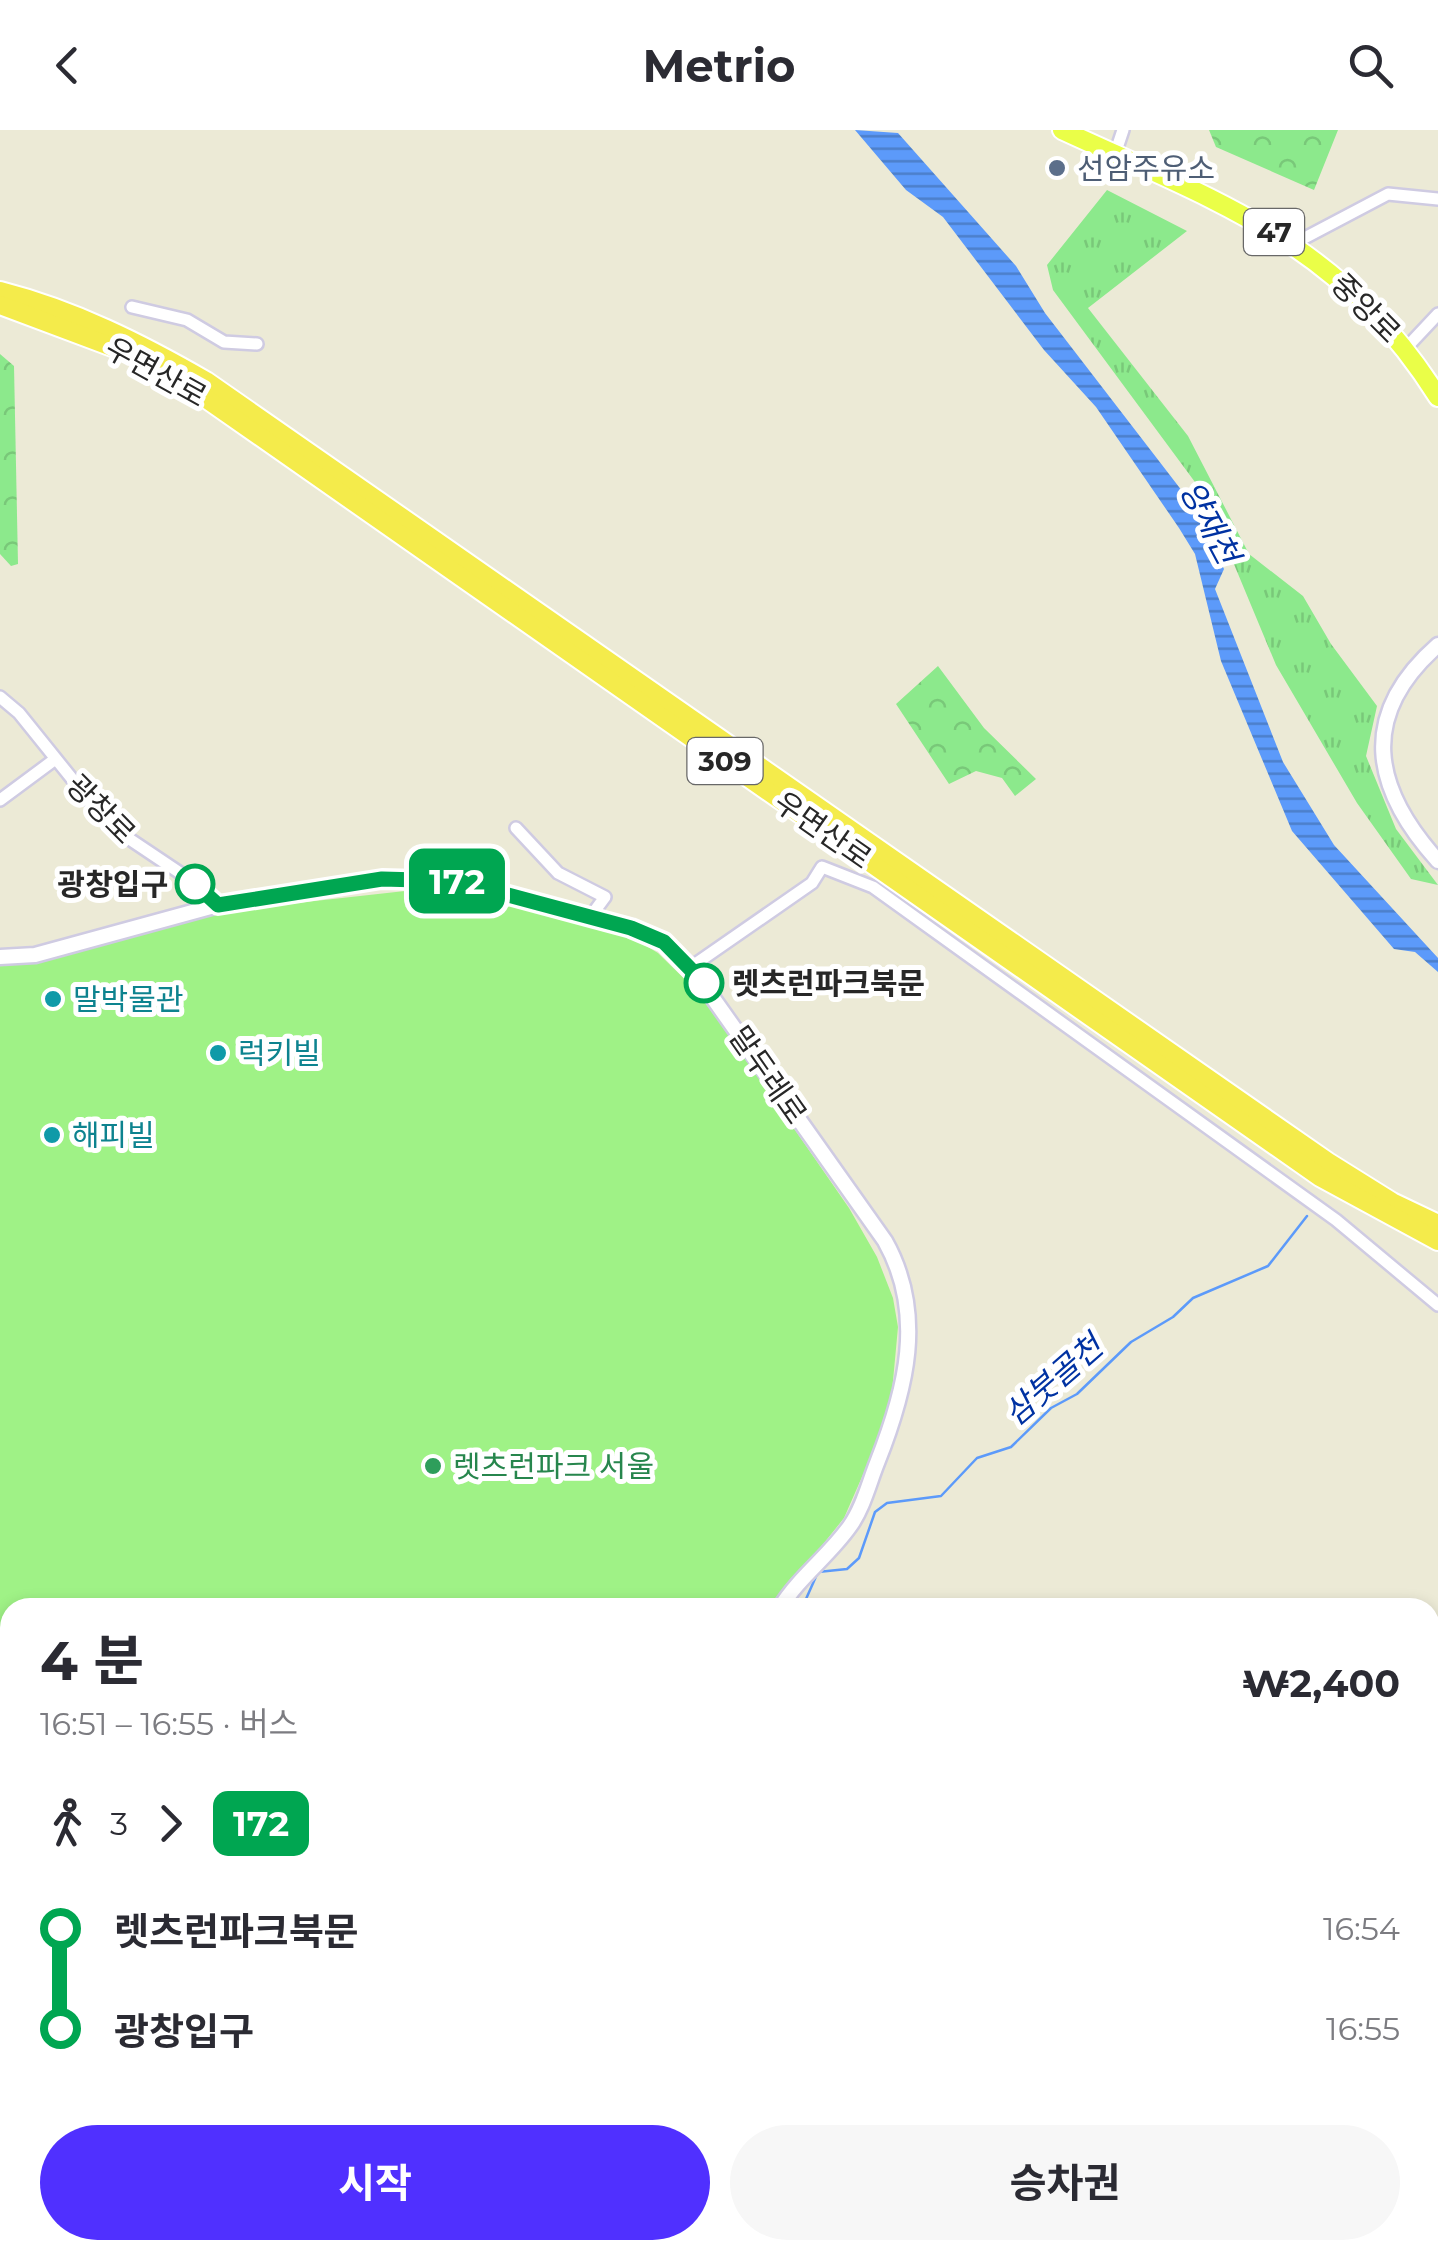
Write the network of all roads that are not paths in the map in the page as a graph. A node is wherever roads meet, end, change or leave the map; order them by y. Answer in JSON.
{"nodes":[{"id":1,"x":1062,"y":130,"type":"edge"},
{"id":2,"x":1124,"y":130,"type":"edge"},
{"id":3,"x":1115,"y":154,"type":"junction"},
{"id":4,"x":1438,"y":199,"type":"edge"},
{"id":5,"x":1295,"y":243,"type":"junction"},
{"id":6,"x":0,"y":282,"type":"edge"},
{"id":7,"x":0,"y":291,"type":"edge"},
{"id":8,"x":31,"y":306,"type":"junction"},
{"id":9,"x":132,"y":307,"type":"dead end"},
{"id":10,"x":0,"y":309,"type":"edge"},
{"id":11,"x":1438,"y":314,"type":"edge"},
{"id":12,"x":258,"y":344,"type":"dead end"},
{"id":13,"x":1406,"y":347,"type":"junction"},
{"id":14,"x":1438,"y":397,"type":"edge"},
{"id":15,"x":1438,"y":645,"type":"edge"},
{"id":16,"x":0,"y":697,"type":"edge"},
{"id":17,"x":54,"y":760,"type":"junction"},
{"id":18,"x":0,"y":800,"type":"edge"},
{"id":19,"x":516,"y":828,"type":"dead end"},
{"id":20,"x":1437,"y":857,"type":"edge"},
{"id":21,"x":218,"y":905,"type":"junction"},
{"id":22,"x":591,"y":916,"type":"junction"},
{"id":23,"x":0,"y":957,"type":"edge"},
{"id":24,"x":691,"y":966,"type":"junction"},
{"id":25,"x":1438,"y":1224,"type":"edge"},
{"id":26,"x":1438,"y":1241,"type":"edge"},
{"id":27,"x":1438,"y":1304,"type":"edge"},
{"id":28,"x":788,"y":1598,"type":"edge"}],
"edges":[{"from":1,"to":3,"type":"main road","name":"중앙로","number":"47"},
{"from":2,"to":3,"type":"street"},
{"from":3,"to":5,"type":"main road","name":"중앙로","number":"47"},
{"from":4,"to":5,"type":"street"},
{"from":5,"to":13,"type":"main road","name":"중앙로","number":"47"},
{"from":6,"to":8,"type":"highway"},
{"from":7,"to":8,"type":"highway","name":"우면산로","number":"309"},
{"from":8,"to":10,"type":"highway","name":"우면산로","number":"309"},
{"from":8,"to":25,"type":"highway","name":"우면산로","number":"309"},
{"from":8,"to":26,"type":"highway","name":"우면산로","number":"309"},
{"from":9,"to":12,"type":"street"},
{"from":11,"to":13,"type":"street"},
{"from":13,"to":14,"type":"main road","name":"중앙로","number":"47"},
{"from":15,"to":20,"type":"street"},
{"from":16,"to":17,"type":"street","name":"광창로"},
{"from":17,"to":18,"type":"street"},
{"from":17,"to":21,"type":"street","name":"광창로"},
{"from":19,"to":22,"type":"street"},
{"from":21,"to":22,"type":"street","name":"말두레로"},
{"from":21,"to":23,"type":"street","name":"말두레로"},
{"from":22,"to":24,"type":"street","name":"말두레로"},
{"from":24,"to":27,"type":"street"},
{"from":24,"to":28,"type":"street","name":"말두레로"}]}
